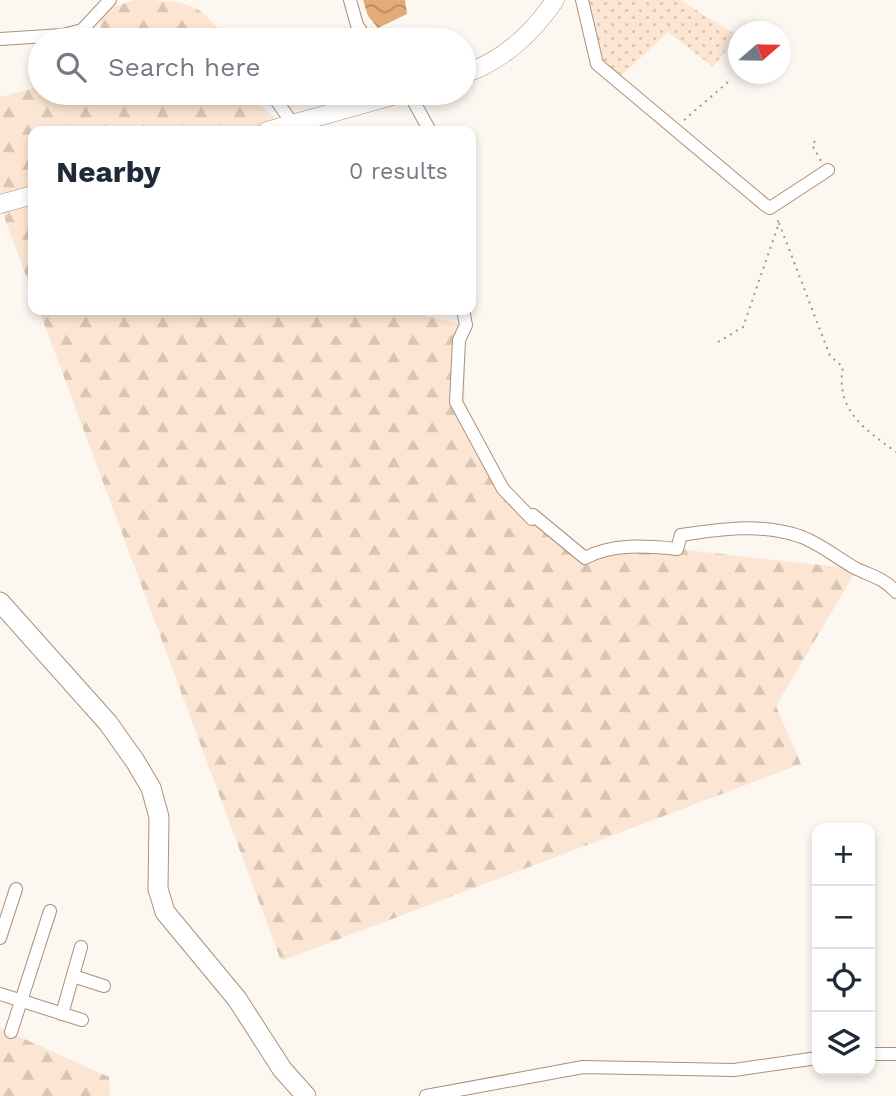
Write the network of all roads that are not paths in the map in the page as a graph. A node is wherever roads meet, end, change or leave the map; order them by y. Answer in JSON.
{"nodes":[{"id":1,"x":110,"y":0,"type":"edge"},
{"id":2,"x":350,"y":0,"type":"edge"},
{"id":3,"x":555,"y":0,"type":"edge"},
{"id":4,"x":582,"y":0,"type":"edge"},
{"id":5,"x":84,"y":28,"type":"edge"},
{"id":6,"x":359,"y":28,"type":"edge"},
{"id":7,"x":28,"y":37,"type":"edge"},
{"id":8,"x":0,"y":39,"type":"edge"},
{"id":9,"x":476,"y":67,"type":"edge"},
{"id":10,"x":280,"y":105,"type":"edge"},
{"id":11,"x":360,"y":105,"type":"edge"},
{"id":12,"x":416,"y":105,"type":"edge"},
{"id":13,"x":293,"y":124,"type":"junction"},
{"id":14,"x":286,"y":126,"type":"edge"},
{"id":15,"x":427,"y":126,"type":"edge"},
{"id":16,"x":828,"y":170,"type":"road end"},
{"id":17,"x":28,"y":196,"type":"edge"},
{"id":18,"x":0,"y":204,"type":"edge"},
{"id":19,"x":464,"y":315,"type":"edge"},
{"id":20,"x":896,"y":592,"type":"edge"},
{"id":21,"x":0,"y":602,"type":"edge"},
{"id":22,"x":16,"y":889,"type":"dead end"},
{"id":23,"x":50,"y":911,"type":"dead end"},
{"id":24,"x":0,"y":938,"type":"edge"},
{"id":25,"x":81,"y":947,"type":"dead end"},
{"id":26,"x":73,"y":976,"type":"junction"},
{"id":27,"x":104,"y":986,"type":"dead end"},
{"id":28,"x":0,"y":994,"type":"edge"},
{"id":29,"x":21,"y":1001,"type":"junction"},
{"id":30,"x":62,"y":1014,"type":"junction"},
{"id":31,"x":82,"y":1020,"type":"dead end"},
{"id":32,"x":11,"y":1032,"type":"dead end"},
{"id":33,"x":875,"y":1054,"type":"edge"},
{"id":34,"x":896,"y":1054,"type":"edge"},
{"id":35,"x":812,"y":1059,"type":"edge"},
{"id":36,"x":306,"y":1096,"type":"edge"},
{"id":37,"x":426,"y":1096,"type":"edge"}],
"edges":[{"from":1,"to":5,"type":"street"},
{"from":2,"to":6,"type":"street"},
{"from":3,"to":9,"type":"street"},
{"from":4,"to":16,"type":"street"},
{"from":7,"to":8,"type":"street"},
{"from":10,"to":13,"type":"street"},
{"from":11,"to":13,"type":"street"},
{"from":12,"to":15,"type":"street"},
{"from":13,"to":14,"type":"street"},
{"from":17,"to":18,"type":"street"},
{"from":19,"to":20,"type":"street"},
{"from":21,"to":36,"type":"main road"},
{"from":22,"to":24,"type":"street"},
{"from":23,"to":29,"type":"street"},
{"from":25,"to":26,"type":"street"},
{"from":26,"to":27,"type":"street"},
{"from":26,"to":30,"type":"street"},
{"from":28,"to":29,"type":"street"},
{"from":29,"to":30,"type":"street"},
{"from":29,"to":32,"type":"street"},
{"from":30,"to":31,"type":"street"},
{"from":33,"to":34,"type":"street"},
{"from":35,"to":37,"type":"street"}]}
